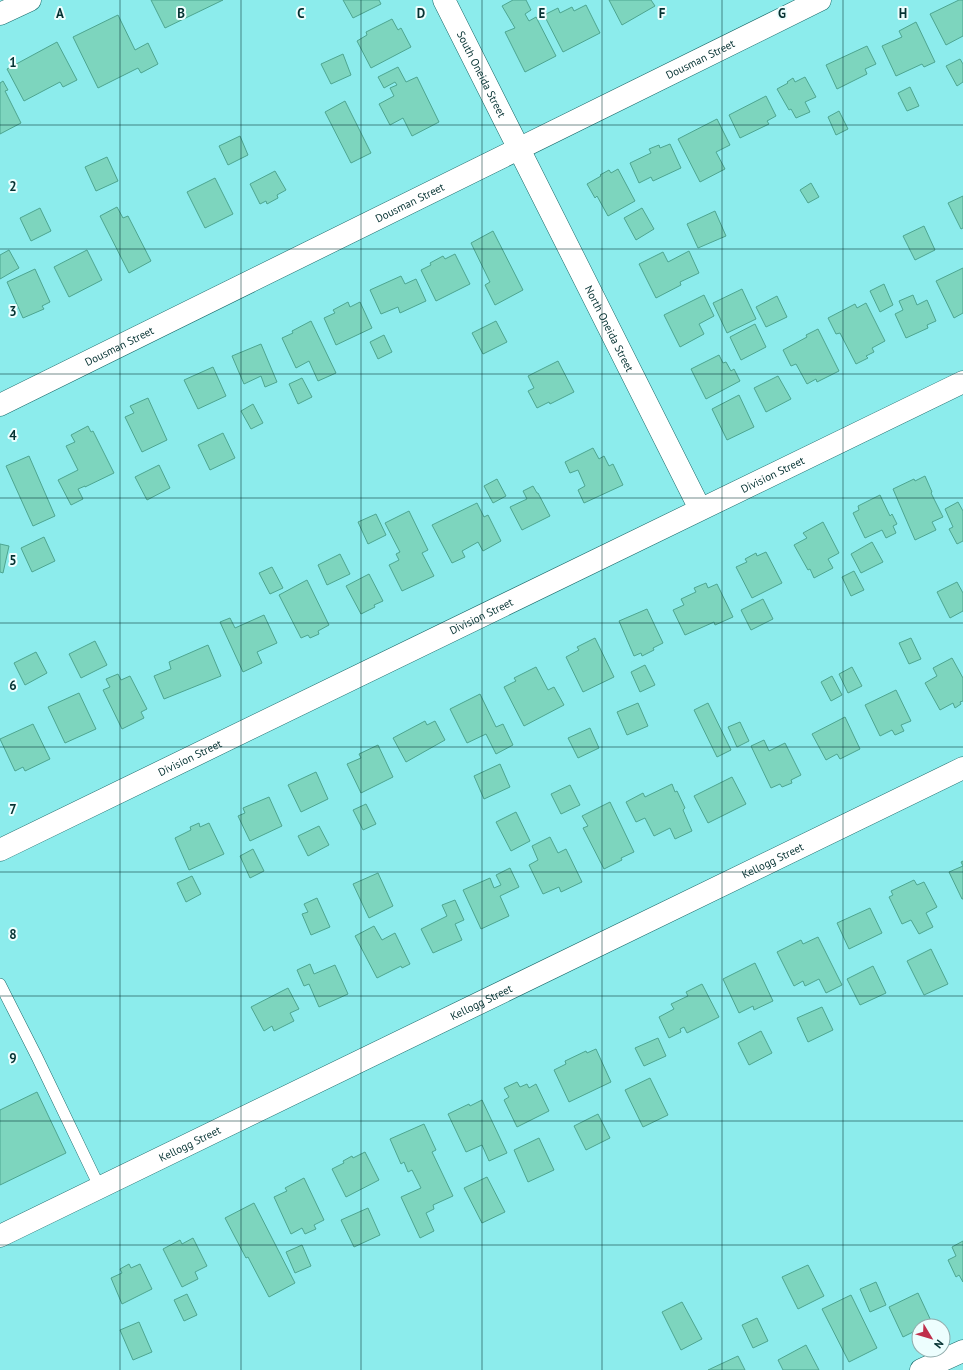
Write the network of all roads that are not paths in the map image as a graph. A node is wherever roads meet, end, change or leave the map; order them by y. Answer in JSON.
{"nodes":[{"id":1,"x":30,"y":0,"type":"edge"},
{"id":2,"x":444,"y":0,"type":"edge"},
{"id":3,"x":820,"y":0,"type":"edge"},
{"id":4,"x":0,"y":14,"type":"edge"},
{"id":5,"x":519,"y":148,"type":"junction"},
{"id":6,"x":963,"y":382,"type":"edge"},
{"id":7,"x":0,"y":405,"type":"edge"},
{"id":8,"x":700,"y":510,"type":"junction"},
{"id":9,"x":963,"y":768,"type":"edge"},
{"id":10,"x":0,"y":850,"type":"edge"},
{"id":11,"x":0,"y":984,"type":"edge"},
{"id":12,"x":100,"y":1188,"type":"junction"},
{"id":13,"x":0,"y":1236,"type":"edge"},
{"id":14,"x":963,"y":1351,"type":"edge"},
{"id":15,"x":921,"y":1370,"type":"edge"}],
"edges":[{"from":1,"to":4,"type":"street"},
{"from":2,"to":5,"type":"street","name":"South Oneida Street"},
{"from":3,"to":5,"type":"street","name":"Dousman Street"},
{"from":5,"to":7,"type":"street","name":"Dousman Street"},
{"from":5,"to":8,"type":"street","name":"North Oneida Street"},
{"from":6,"to":8,"type":"street","name":"Division Street"},
{"from":8,"to":10,"type":"street","name":"Division Street"},
{"from":9,"to":12,"type":"street","name":"Kellogg Street"},
{"from":11,"to":12,"type":"lane"},
{"from":12,"to":13,"type":"street","name":"Kellogg Street"},
{"from":14,"to":15,"type":"street"}]}
